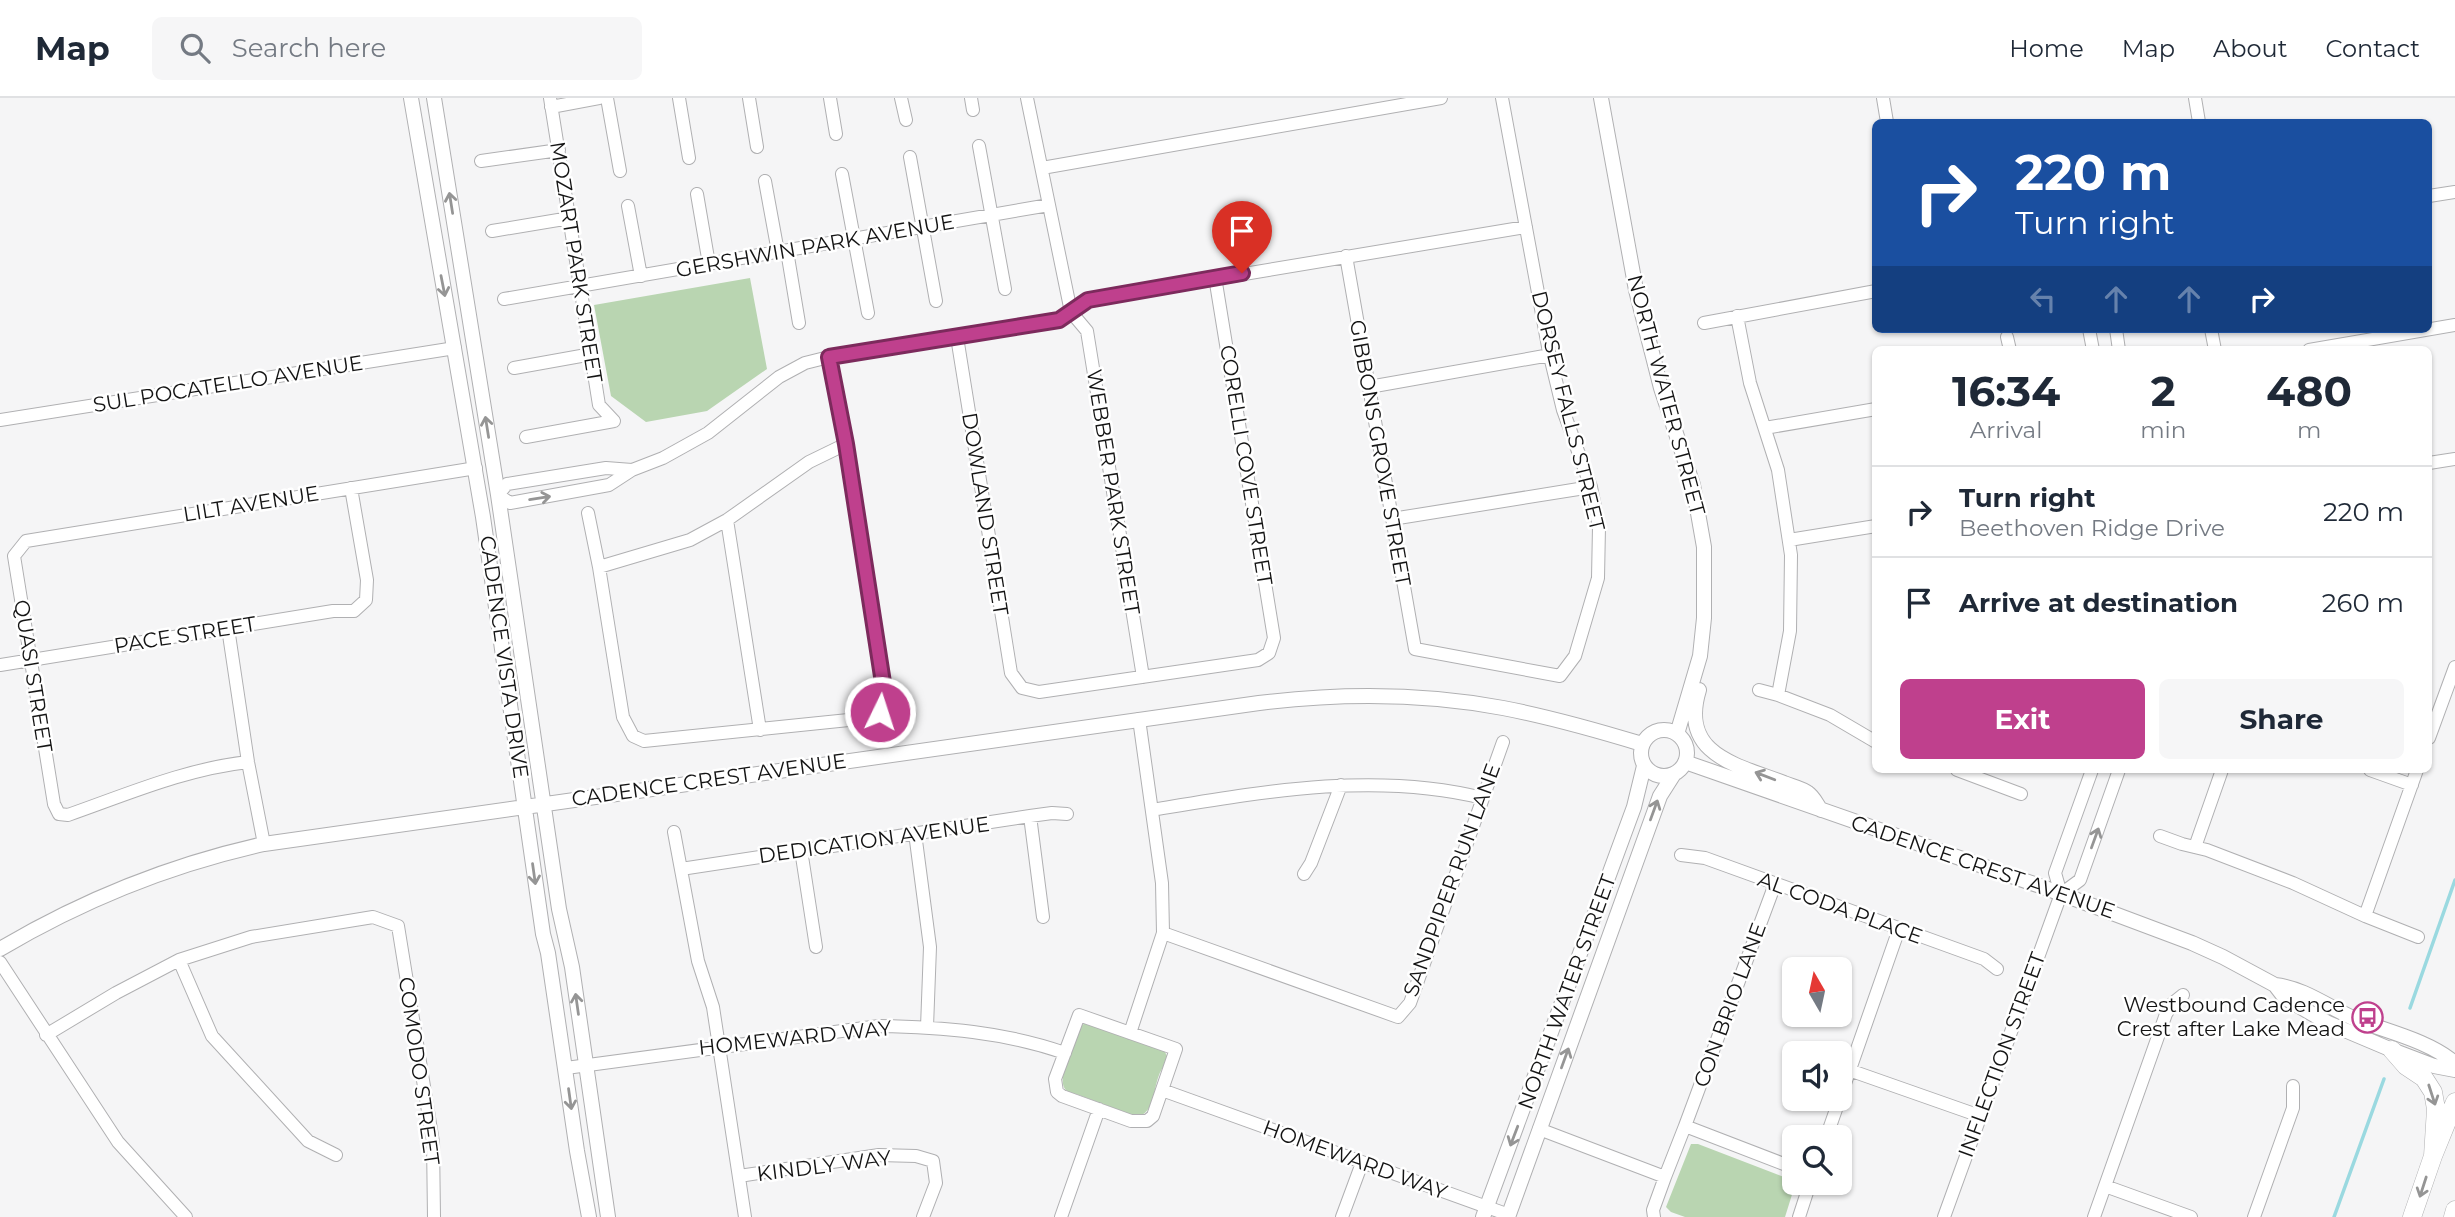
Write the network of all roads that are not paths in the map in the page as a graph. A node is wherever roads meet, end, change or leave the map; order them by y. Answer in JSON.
{"nodes":[{"id":1,"x":411,"y":98,"type":"edge"},
{"id":2,"x":434,"y":98,"type":"edge"},
{"id":3,"x":599,"y":98,"type":"edge"},
{"id":4,"x":607,"y":98,"type":"edge"},
{"id":5,"x":679,"y":98,"type":"edge"},
{"id":6,"x":749,"y":98,"type":"edge"},
{"id":7,"x":830,"y":98,"type":"edge"},
{"id":8,"x":901,"y":98,"type":"edge"},
{"id":9,"x":1027,"y":98,"type":"edge"},
{"id":10,"x":1441,"y":98,"type":"edge"},
{"id":11,"x":1502,"y":98,"type":"edge"},
{"id":12,"x":1601,"y":98,"type":"edge"},
{"id":13,"x":1883,"y":98,"type":"edge"},
{"id":14,"x":2198,"y":98,"type":"edge"},
{"id":15,"x":550,"y":102,"type":"edge"},
{"id":16,"x":1886,"y":119,"type":"edge"},
{"id":17,"x":2199,"y":119,"type":"edge"},
{"id":18,"x":906,"y":120,"type":"dead end"},
{"id":19,"x":836,"y":134,"type":"dead end"},
{"id":20,"x":979,"y":146,"type":"dead end"},
{"id":21,"x":757,"y":147,"type":"dead end"},
{"id":22,"x":559,"y":150,"type":"junction"},
{"id":23,"x":910,"y":157,"type":"dead end"},
{"id":24,"x":689,"y":158,"type":"dead end"},
{"id":25,"x":481,"y":161,"type":"dead end"},
{"id":26,"x":1042,"y":168,"type":"junction"},
{"id":27,"x":620,"y":171,"type":"dead end"},
{"id":28,"x":842,"y":174,"type":"dead end"},
{"id":29,"x":765,"y":181,"type":"dead end"},
{"id":30,"x":2455,"y":192,"type":"edge"},
{"id":31,"x":697,"y":194,"type":"dead end"},
{"id":32,"x":2432,"y":196,"type":"edge"},
{"id":33,"x":1049,"y":205,"type":"junction"},
{"id":34,"x":628,"y":206,"type":"dead end"},
{"id":35,"x":992,"y":215,"type":"junction"},
{"id":36,"x":570,"y":218,"type":"junction"},
{"id":37,"x":923,"y":227,"type":"junction"},
{"id":38,"x":1526,"y":227,"type":"junction"},
{"id":39,"x":492,"y":230,"type":"dead end"},
{"id":40,"x":854,"y":239,"type":"junction"},
{"id":41,"x":783,"y":252,"type":"junction"},
{"id":42,"x":1346,"y":256,"type":"junction"},
{"id":43,"x":709,"y":264,"type":"junction"},
{"id":44,"x":640,"y":276,"type":"junction"},
{"id":45,"x":1216,"y":277,"type":"junction"},
{"id":46,"x":581,"y":287,"type":"junction"},
{"id":47,"x":1005,"y":289,"type":"dead end"},
{"id":48,"x":1872,"y":292,"type":"edge"},
{"id":49,"x":504,"y":299,"type":"dead end"},
{"id":50,"x":936,"y":301,"type":"dead end"},
{"id":51,"x":1071,"y":312,"type":"junction"},
{"id":52,"x":868,"y":313,"type":"dead end"},
{"id":53,"x":1737,"y":316,"type":"junction"},
{"id":54,"x":799,"y":323,"type":"dead end"},
{"id":55,"x":1704,"y":323,"type":"dead end"},
{"id":56,"x":2455,"y":325,"type":"edge"},
{"id":57,"x":2432,"y":329,"type":"edge"},
{"id":58,"x":2408,"y":333,"type":"edge"},
{"id":59,"x":957,"y":337,"type":"junction"},
{"id":60,"x":2332,"y":346,"type":"edge"},
{"id":61,"x":455,"y":348,"type":"junction"},
{"id":62,"x":592,"y":354,"type":"junction"},
{"id":63,"x":1550,"y":355,"type":"junction"},
{"id":64,"x":829,"y":357,"type":"junction"},
{"id":65,"x":514,"y":368,"type":"dead end"},
{"id":66,"x":1369,"y":387,"type":"junction"},
{"id":67,"x":1872,"y":410,"type":"edge"},
{"id":68,"x":0,"y":420,"type":"edge"},
{"id":69,"x":1765,"y":428,"type":"junction"},
{"id":70,"x":470,"y":435,"type":"junction"},
{"id":71,"x":526,"y":437,"type":"dead end"},
{"id":72,"x":846,"y":444,"type":"junction"},
{"id":73,"x":2455,"y":459,"type":"edge"},
{"id":74,"x":2432,"y":463,"type":"edge"},
{"id":75,"x":476,"y":468,"type":"junction"},
{"id":76,"x":632,"y":470,"type":"junction"},
{"id":77,"x":1591,"y":487,"type":"junction"},
{"id":78,"x":351,"y":488,"type":"junction"},
{"id":79,"x":498,"y":495,"type":"junction"},
{"id":80,"x":588,"y":513,"type":"dead end"},
{"id":81,"x":483,"y":517,"type":"junction"},
{"id":82,"x":1392,"y":519,"type":"junction"},
{"id":83,"x":727,"y":520,"type":"junction"},
{"id":84,"x":1872,"y":527,"type":"edge"},
{"id":85,"x":1789,"y":540,"type":"junction"},
{"id":86,"x":26,"y":541,"type":"joint"},
{"id":87,"x":599,"y":567,"type":"junction"},
{"id":88,"x":228,"y":628,"type":"junction"},
{"id":89,"x":1415,"y":649,"type":"joint"},
{"id":90,"x":503,"y":656,"type":"junction"},
{"id":91,"x":1700,"y":656,"type":"junction"},
{"id":92,"x":31,"y":660,"type":"junction"},
{"id":93,"x":523,"y":662,"type":"junction"},
{"id":94,"x":0,"y":665,"type":"edge"},
{"id":95,"x":2455,"y":667,"type":"edge"},
{"id":96,"x":1143,"y":677,"type":"junction"},
{"id":97,"x":1759,"y":690,"type":"dead end"},
{"id":98,"x":1778,"y":695,"type":"junction"},
{"id":99,"x":1139,"y":719,"type":"junction"},
{"id":100,"x":760,"y":730,"type":"junction"},
{"id":101,"x":2432,"y":730,"type":"edge"},
{"id":102,"x":1677,"y":734,"type":"junction"},
{"id":103,"x":1872,"y":739,"type":"edge"},
{"id":104,"x":1503,"y":741,"type":"dead end"},
{"id":105,"x":1642,"y":744,"type":"junction"},
{"id":106,"x":248,"y":762,"type":"junction"},
{"id":107,"x":1685,"y":762,"type":"junction"},
{"id":108,"x":1644,"y":766,"type":"junction"},
{"id":109,"x":1966,"y":773,"type":"edge"},
{"id":110,"x":2002,"y":773,"type":"edge"},
{"id":111,"x":2091,"y":773,"type":"edge"},
{"id":112,"x":2118,"y":773,"type":"edge"},
{"id":113,"x":2221,"y":773,"type":"edge"},
{"id":114,"x":2378,"y":773,"type":"edge"},
{"id":115,"x":2416,"y":773,"type":"edge"},
{"id":116,"x":1674,"y":774,"type":"junction"},
{"id":117,"x":1998,"y":784,"type":"junction"},
{"id":118,"x":1341,"y":785,"type":"junction"},
{"id":119,"x":2412,"y":785,"type":"junction"},
{"id":120,"x":2021,"y":793,"type":"dead end"},
{"id":121,"x":1483,"y":798,"type":"junction"},
{"id":122,"x":545,"y":804,"type":"junction"},
{"id":123,"x":525,"y":806,"type":"junction"},
{"id":124,"x":1152,"y":810,"type":"junction"},
{"id":125,"x":1821,"y":810,"type":"junction"},
{"id":126,"x":1067,"y":814,"type":"dead end"},
{"id":127,"x":1030,"y":816,"type":"junction"},
{"id":128,"x":674,"y":832,"type":"dead end"},
{"id":129,"x":915,"y":833,"type":"junction"},
{"id":130,"x":2160,"y":836,"type":"dead end"},
{"id":131,"x":264,"y":844,"type":"junction"},
{"id":132,"x":2195,"y":847,"type":"junction"},
{"id":133,"x":801,"y":850,"type":"junction"},
{"id":134,"x":1681,"y":855,"type":"dead end"},
{"id":135,"x":681,"y":869,"type":"junction"},
{"id":136,"x":1304,"y":874,"type":"dead end"},
{"id":137,"x":1775,"y":884,"type":"junction"},
{"id":138,"x":2061,"y":894,"type":"junction"},
{"id":139,"x":2365,"y":916,"type":"junction"},
{"id":140,"x":1043,"y":917,"type":"dead end"},
{"id":141,"x":1899,"y":929,"type":"junction"},
{"id":142,"x":1163,"y":933,"type":"junction"},
{"id":143,"x":2418,"y":937,"type":"dead end"},
{"id":144,"x":816,"y":947,"type":"dead end"},
{"id":145,"x":0,"y":949,"type":"edge"},
{"id":146,"x":179,"y":960,"type":"junction"},
{"id":147,"x":0,"y":962,"type":"edge"},
{"id":148,"x":1997,"y":969,"type":"dead end"},
{"id":149,"x":2275,"y":985,"type":"junction"},
{"id":150,"x":2183,"y":995,"type":"dead end"},
{"id":151,"x":927,"y":1027,"type":"junction"},
{"id":152,"x":1130,"y":1033,"type":"junction"},
{"id":153,"x":46,"y":1035,"type":"junction"},
{"id":154,"x":720,"y":1046,"type":"junction"},
{"id":155,"x":2392,"y":1051,"type":"junction"},
{"id":156,"x":1065,"y":1054,"type":"junction"},
{"id":157,"x":1852,"y":1062,"type":"edge"},
{"id":158,"x":2455,"y":1063,"type":"edge"},
{"id":159,"x":586,"y":1065,"type":"junction"},
{"id":160,"x":566,"y":1068,"type":"junction"},
{"id":161,"x":2455,"y":1070,"type":"edge"},
{"id":162,"x":1852,"y":1071,"type":"edge"},
{"id":163,"x":2293,"y":1086,"type":"dead end"},
{"id":164,"x":1162,"y":1090,"type":"junction"},
{"id":165,"x":2455,"y":1102,"type":"edge"},
{"id":166,"x":1099,"y":1109,"type":"junction"},
{"id":167,"x":1980,"y":1116,"type":"junction"},
{"id":168,"x":1685,"y":1126,"type":"junction"},
{"id":169,"x":1539,"y":1129,"type":"junction"},
{"id":170,"x":336,"y":1155,"type":"dead end"},
{"id":171,"x":2433,"y":1156,"type":"junction"},
{"id":172,"x":1362,"y":1163,"type":"junction"},
{"id":173,"x":1782,"y":1163,"type":"edge"},
{"id":174,"x":740,"y":1176,"type":"junction"},
{"id":175,"x":1665,"y":1177,"type":"junction"},
{"id":176,"x":2105,"y":1186,"type":"junction"},
{"id":177,"x":1806,"y":1195,"type":"edge"},
{"id":178,"x":2455,"y":1210,"type":"edge"},
{"id":179,"x":1485,"y":1212,"type":"edge"},
{"id":180,"x":1508,"y":1216,"type":"edge"},
{"id":181,"x":186,"y":1217,"type":"edge"},
{"id":182,"x":434,"y":1217,"type":"edge"},
{"id":183,"x":589,"y":1217,"type":"edge"},
{"id":184,"x":608,"y":1217,"type":"edge"},
{"id":185,"x":745,"y":1217,"type":"edge"},
{"id":186,"x":923,"y":1217,"type":"edge"},
{"id":187,"x":1060,"y":1217,"type":"edge"},
{"id":188,"x":1342,"y":1217,"type":"edge"},
{"id":189,"x":1654,"y":1217,"type":"edge"},
{"id":190,"x":1799,"y":1217,"type":"edge"},
{"id":191,"x":1944,"y":1217,"type":"edge"},
{"id":192,"x":2094,"y":1217,"type":"edge"},
{"id":193,"x":2191,"y":1217,"type":"edge"},
{"id":194,"x":2254,"y":1217,"type":"edge"},
{"id":195,"x":2413,"y":1217,"type":"edge"},
{"id":196,"x":2453,"y":1217,"type":"edge"}],
"edges":[{"from":1,"to":61,"type":"street","name":"CADENCE VISTA DRIVE","one_way":true},
{"from":79,"to":2,"type":"street","name":"CADENCE VISTA DRIVE","one_way":true},
{"from":3,"to":15,"type":"street"},
{"from":4,"to":27,"type":"street"},
{"from":5,"to":24,"type":"street"},
{"from":6,"to":21,"type":"street"},
{"from":7,"to":19,"type":"street"},
{"from":8,"to":18,"type":"street"},
{"from":9,"to":26,"type":"street","name":"WEBBER PARK STREET"},
{"from":10,"to":26,"type":"street"},
{"from":11,"to":38,"type":"street","name":"DORSEY FALLS STREET"},
{"from":12,"to":91,"type":"street","name":"NORTH WATER STREET"},
{"from":13,"to":16,"type":"street"},
{"from":14,"to":17,"type":"street"},
{"from":15,"to":22,"type":"street","name":"MOZART PARK STREET"},
{"from":20,"to":35,"type":"street"},
{"from":22,"to":25,"type":"street"},
{"from":22,"to":36,"type":"street","name":"MOZART PARK STREET"},
{"from":23,"to":37,"type":"street"},
{"from":26,"to":33,"type":"street","name":"WEBBER PARK STREET"},
{"from":28,"to":40,"type":"street"},
{"from":29,"to":41,"type":"street"},
{"from":30,"to":32,"type":"street"},
{"from":31,"to":43,"type":"street"},
{"from":33,"to":35,"type":"street","name":"GERSHWIN PARK AVENUE"},
{"from":33,"to":51,"type":"street","name":"WEBBER PARK STREET"},
{"from":34,"to":44,"type":"street"},
{"from":35,"to":37,"type":"street","name":"GERSHWIN PARK AVENUE"},
{"from":35,"to":47,"type":"street"},
{"from":36,"to":39,"type":"street"},
{"from":36,"to":46,"type":"street","name":"MOZART PARK STREET"},
{"from":37,"to":40,"type":"street","name":"GERSHWIN PARK AVENUE"},
{"from":37,"to":50,"type":"street"},
{"from":38,"to":42,"type":"street"},
{"from":38,"to":63,"type":"street","name":"DORSEY FALLS STREET"},
{"from":40,"to":41,"type":"street","name":"GERSHWIN PARK AVENUE"},
{"from":40,"to":52,"type":"street"},
{"from":41,"to":43,"type":"street","name":"GERSHWIN PARK AVENUE"},
{"from":41,"to":54,"type":"street"},
{"from":42,"to":45,"type":"street"},
{"from":42,"to":66,"type":"street","name":"GIBBONS GROVE STREET"},
{"from":43,"to":44,"type":"street","name":"GERSHWIN PARK AVENUE"},
{"from":44,"to":46,"type":"street","name":"GERSHWIN PARK AVENUE"},
{"from":45,"to":51,"type":"street"},
{"from":45,"to":96,"type":"street","name":"CORELLI COVE STREET"},
{"from":46,"to":49,"type":"street","name":"GERSHWIN PARK AVENUE"},
{"from":46,"to":62,"type":"street","name":"MOZART PARK STREET"},
{"from":48,"to":53,"type":"street"},
{"from":51,"to":59,"type":"street"},
{"from":51,"to":96,"type":"street","name":"WEBBER PARK STREET"},
{"from":53,"to":55,"type":"street"},
{"from":53,"to":69,"type":"street"},
{"from":56,"to":57,"type":"street"},
{"from":58,"to":60,"type":"street"},
{"from":59,"to":64,"type":"street"},
{"from":59,"to":96,"type":"street","name":"DOWLAND STREET"},
{"from":61,"to":68,"type":"street","name":"SUL POCATELLO AVENUE"},
{"from":61,"to":70,"type":"street","name":"CADENCE VISTA DRIVE"},
{"from":62,"to":65,"type":"street"},
{"from":62,"to":71,"type":"street","name":"MOZART PARK STREET"},
{"from":63,"to":66,"type":"street"},
{"from":63,"to":77,"type":"street","name":"DORSEY FALLS STREET"},
{"from":64,"to":72,"type":"street"},
{"from":64,"to":76,"type":"street"},
{"from":66,"to":82,"type":"street","name":"GIBBONS GROVE STREET"},
{"from":67,"to":69,"type":"street"},
{"from":69,"to":85,"type":"street"},
{"from":70,"to":75,"type":"street","name":"CADENCE VISTA DRIVE"},
{"from":70,"to":79,"type":"street"},
{"from":72,"to":83,"type":"street"},
{"from":72,"to":100,"type":"street"},
{"from":73,"to":74,"type":"street"},
{"from":75,"to":78,"type":"street","name":"LILT AVENUE"},
{"from":75,"to":81,"type":"street","name":"CADENCE VISTA DRIVE"},
{"from":76,"to":79,"type":"street"},
{"from":79,"to":76,"type":"street","one_way":true},
{"from":77,"to":82,"type":"street"},
{"from":77,"to":89,"type":"street","name":"DORSEY FALLS STREET"},
{"from":78,"to":86,"type":"street","name":"LILT AVENUE"},
{"from":78,"to":88,"type":"street","name":"PACE STREET"},
{"from":79,"to":81,"type":"street"},
{"from":79,"to":93,"type":"street","name":"CADENCE VISTA DRIVE"},
{"from":80,"to":87,"type":"street"},
{"from":81,"to":90,"type":"street","name":"CADENCE VISTA DRIVE"},
{"from":82,"to":89,"type":"street","name":"GIBBONS GROVE STREET"},
{"from":83,"to":87,"type":"street"},
{"from":83,"to":100,"type":"street"},
{"from":84,"to":85,"type":"street"},
{"from":85,"to":98,"type":"street"},
{"from":86,"to":92,"type":"street","name":"QUASI STREET"},
{"from":87,"to":100,"type":"street"},
{"from":88,"to":92,"type":"street","name":"PACE STREET"},
{"from":88,"to":106,"type":"street"},
{"from":90,"to":93,"type":"street"},
{"from":90,"to":123,"type":"street","name":"CADENCE VISTA DRIVE"},
{"from":91,"to":102,"type":"street","name":"NORTH WATER STREET"},
{"from":125,"to":91,"type":"street","one_way":true},
{"from":92,"to":94,"type":"street","name":"PACE STREET"},
{"from":92,"to":106,"type":"street","name":"QUASI STREET"},
{"from":93,"to":122,"type":"street","name":"CADENCE VISTA DRIVE"},
{"from":95,"to":101,"type":"street"},
{"from":97,"to":98,"type":"street"},
{"from":98,"to":103,"type":"street"},
{"from":99,"to":105,"type":"street","name":"CADENCE CREST AVENUE"},
{"from":99,"to":122,"type":"street","name":"CADENCE CREST AVENUE"},
{"from":99,"to":124,"type":"street"},
{"from":102,"to":105,"type":"street"},
{"from":102,"to":107,"type":"street"},
{"from":104,"to":121,"type":"street","name":"SANDPIPER RUN LANE"},
{"from":105,"to":108,"type":"street"},
{"from":106,"to":131,"type":"street"},
{"from":107,"to":116,"type":"street"},
{"from":107,"to":125,"type":"street","name":"CADENCE CREST AVENUE"},
{"from":108,"to":116,"type":"street"},
{"from":108,"to":179,"type":"street","name":"NORTH WATER STREET","one_way":true},
{"from":109,"to":117,"type":"street"},
{"from":110,"to":117,"type":"street"},
{"from":111,"to":138,"type":"street"},
{"from":138,"to":112,"type":"street","one_way":true},
{"from":113,"to":132,"type":"street"},
{"from":114,"to":119,"type":"street"},
{"from":115,"to":119,"type":"street"},
{"from":169,"to":116,"type":"street","name":"NORTH WATER STREET","one_way":true},
{"from":117,"to":120,"type":"street"},
{"from":118,"to":121,"type":"street"},
{"from":118,"to":124,"type":"street"},
{"from":118,"to":136,"type":"street"},
{"from":119,"to":139,"type":"street"},
{"from":121,"to":142,"type":"street","name":"SANDPIPER RUN LANE"},
{"from":122,"to":123,"type":"street","name":"CADENCE CREST AVENUE"},
{"from":159,"to":122,"type":"street","name":"CADENCE VISTA DRIVE","one_way":true},
{"from":123,"to":131,"type":"street","name":"CADENCE CREST AVENUE"},
{"from":123,"to":160,"type":"street","name":"CADENCE VISTA DRIVE","one_way":true},
{"from":124,"to":142,"type":"street"},
{"from":125,"to":138,"type":"street","name":"CADENCE CREST AVENUE"},
{"from":126,"to":127,"type":"street","name":"DEDICATION AVENUE"},
{"from":127,"to":129,"type":"street","name":"DEDICATION AVENUE"},
{"from":127,"to":140,"type":"street"},
{"from":128,"to":135,"type":"street"},
{"from":129,"to":133,"type":"street","name":"DEDICATION AVENUE"},
{"from":129,"to":151,"type":"street"},
{"from":130,"to":132,"type":"street"},
{"from":131,"to":145,"type":"street","name":"CADENCE CREST AVENUE"},
{"from":132,"to":139,"type":"street"},
{"from":133,"to":135,"type":"street","name":"DEDICATION AVENUE"},
{"from":133,"to":144,"type":"street"},
{"from":134,"to":137,"type":"street","name":"AL CODA PLACE"},
{"from":135,"to":154,"type":"street"},
{"from":137,"to":141,"type":"street","name":"AL CODA PLACE"},
{"from":137,"to":168,"type":"street","name":"CON BRIO LANE"},
{"from":138,"to":149,"type":"street","name":"CADENCE CREST AVENUE"},
{"from":138,"to":167,"type":"street","name":"INFLECTION STREET"},
{"from":139,"to":143,"type":"street"},
{"from":141,"to":148,"type":"street","name":"AL CODA PLACE"},
{"from":141,"to":157,"type":"street"},
{"from":142,"to":152,"type":"street"},
{"from":146,"to":153,"type":"street"},
{"from":146,"to":170,"type":"street"},
{"from":146,"to":182,"type":"street","name":"COMODO STREET"},
{"from":147,"to":153,"type":"street"},
{"from":149,"to":155,"type":"street","name":"CADENCE CREST AVENUE"},
{"from":149,"to":158,"type":"street","name":"CADENCE CREST AVENUE"},
{"from":150,"to":176,"type":"street"},
{"from":151,"to":154,"type":"street","name":"HOMEWARD WAY"},
{"from":151,"to":156,"type":"street","name":"HOMEWARD WAY"},
{"from":152,"to":156,"type":"street"},
{"from":152,"to":164,"type":"street"},
{"from":153,"to":181,"type":"street"},
{"from":154,"to":159,"type":"street","name":"HOMEWARD WAY"},
{"from":154,"to":174,"type":"street"},
{"from":155,"to":161,"type":"street","name":"CADENCE CREST AVENUE"},
{"from":155,"to":171,"type":"main road","one_way":true},
{"from":156,"to":166,"type":"street"},
{"from":159,"to":160,"type":"street","name":"HOMEWARD WAY"},
{"from":159,"to":184,"type":"street","name":"CADENCE VISTA DRIVE"},
{"from":160,"to":183,"type":"street","name":"CADENCE VISTA DRIVE","one_way":true},
{"from":162,"to":167,"type":"street"},
{"from":163,"to":194,"type":"street"},
{"from":164,"to":166,"type":"street"},
{"from":164,"to":172,"type":"street","name":"HOMEWARD WAY"},
{"from":165,"to":171,"type":"main road"},
{"from":166,"to":187,"type":"street"},
{"from":167,"to":191,"type":"street","name":"INFLECTION STREET"},
{"from":168,"to":173,"type":"street"},
{"from":168,"to":175,"type":"street","name":"CON BRIO LANE"},
{"from":169,"to":175,"type":"street"},
{"from":169,"to":180,"type":"street","name":"NORTH WATER STREET"},
{"from":171,"to":195,"type":"main road","one_way":true},
{"from":172,"to":179,"type":"street","name":"HOMEWARD WAY"},
{"from":172,"to":188,"type":"street"},
{"from":174,"to":185,"type":"street"},
{"from":174,"to":186,"type":"street","name":"KINDLY WAY"},
{"from":175,"to":189,"type":"street","name":"CON BRIO LANE"},
{"from":176,"to":192,"type":"street"},
{"from":176,"to":193,"type":"street"},
{"from":177,"to":190,"type":"street"},
{"from":178,"to":196,"type":"main road"},
{"from":179,"to":180,"type":"street","name":"HOMEWARD WAY"}]}
